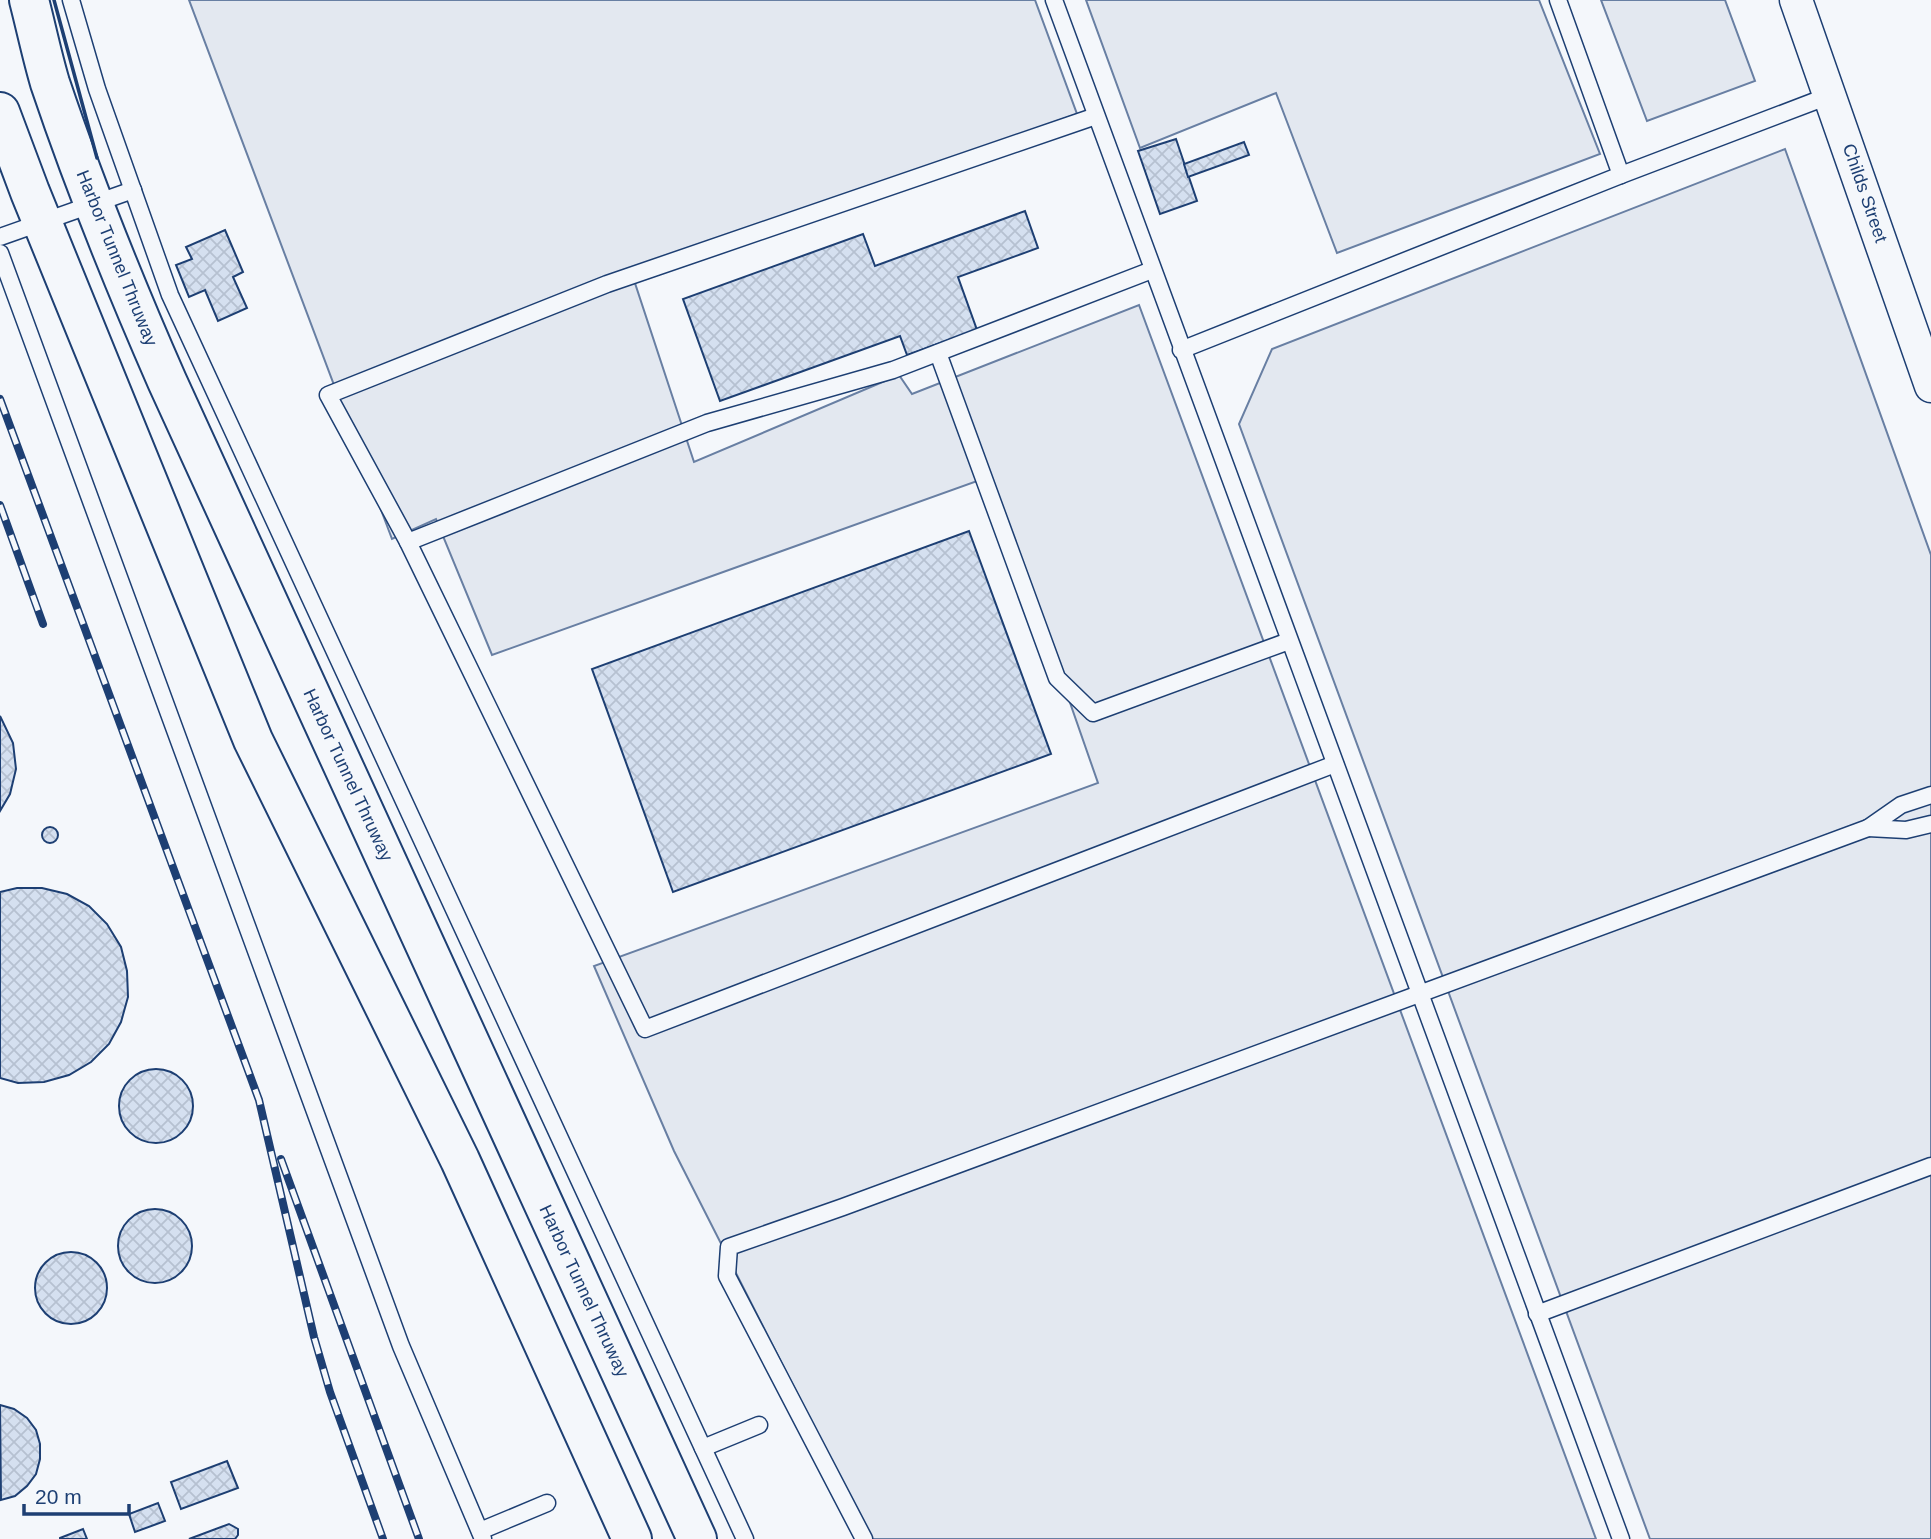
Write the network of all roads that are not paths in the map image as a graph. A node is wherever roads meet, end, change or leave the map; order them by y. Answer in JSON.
{"nodes":[{"id":1,"x":29,"y":0,"type":"edge"},
{"id":2,"x":71,"y":0,"type":"edge"},
{"id":3,"x":1054,"y":0,"type":"edge"},
{"id":4,"x":1558,"y":0,"type":"edge"},
{"id":5,"x":1796,"y":0,"type":"edge"},
{"id":6,"x":1831,"y":95,"type":"junction"},
{"id":7,"x":0,"y":113,"type":"edge"},
{"id":8,"x":1096,"y":116,"type":"junction"},
{"id":9,"x":1621,"y":175,"type":"junction"},
{"id":10,"x":133,"y":190,"type":"junction"},
{"id":11,"x":94,"y":204,"type":"junction"},
{"id":12,"x":43,"y":222,"type":"junction"},
{"id":13,"x":0,"y":237,"type":"edge"},
{"id":14,"x":0,"y":253,"type":"edge"},
{"id":15,"x":1152,"y":270,"type":"junction"},
{"id":16,"x":1181,"y":350,"type":"junction"},
{"id":17,"x":938,"y":353,"type":"junction"},
{"id":18,"x":1931,"y":386,"type":"edge"},
{"id":19,"x":408,"y":542,"type":"junction"},
{"id":20,"x":1289,"y":641,"type":"junction"},
{"id":21,"x":1335,"y":764,"type":"junction"},
{"id":22,"x":1931,"y":795,"type":"edge"},
{"id":23,"x":1931,"y":824,"type":"edge"},
{"id":24,"x":1868,"y":828,"type":"junction"},
{"id":25,"x":1419,"y":993,"type":"junction"},
{"id":26,"x":1931,"y":1166,"type":"edge"},
{"id":27,"x":1538,"y":1314,"type":"junction"},
{"id":28,"x":759,"y":1425,"type":"dead end"},
{"id":29,"x":703,"y":1448,"type":"junction"},
{"id":30,"x":547,"y":1503,"type":"dead end"},
{"id":31,"x":482,"y":1535,"type":"edge"},
{"id":32,"x":632,"y":1539,"type":"edge"},
{"id":33,"x":697,"y":1539,"type":"edge"},
{"id":34,"x":745,"y":1539,"type":"edge"},
{"id":35,"x":864,"y":1539,"type":"edge"},
{"id":36,"x":1620,"y":1539,"type":"edge"}],
"edges":[{"from":1,"to":11,"type":"highway","name":"Harbor Tunnel Thruway"},
{"from":2,"to":10,"type":"lane"},
{"from":3,"to":8,"type":"lane"},
{"from":4,"to":9,"type":"lane"},
{"from":5,"to":6,"type":"street","name":"Childs Street"},
{"from":6,"to":9,"type":"lane"},
{"from":6,"to":18,"type":"street","name":"Childs Street"},
{"from":7,"to":12,"type":"highway"},
{"from":8,"to":15,"type":"lane"},
{"from":8,"to":19,"type":"lane"},
{"from":9,"to":16,"type":"lane"},
{"from":10,"to":11,"type":"lane"},
{"from":10,"to":29,"type":"lane"},
{"from":11,"to":12,"type":"lane"},
{"from":11,"to":33,"type":"highway","name":"Harbor Tunnel Thruway"},
{"from":12,"to":13,"type":"lane"},
{"from":12,"to":32,"type":"highway"},
{"from":14,"to":31,"type":"lane"},
{"from":15,"to":16,"type":"lane"},
{"from":15,"to":17,"type":"lane"},
{"from":16,"to":20,"type":"lane"},
{"from":17,"to":19,"type":"lane"},
{"from":17,"to":20,"type":"lane"},
{"from":19,"to":21,"type":"lane"},
{"from":20,"to":21,"type":"lane"},
{"from":21,"to":25,"type":"lane"},
{"from":22,"to":24,"type":"lane"},
{"from":23,"to":24,"type":"lane"},
{"from":24,"to":25,"type":"lane"},
{"from":25,"to":27,"type":"lane"},
{"from":25,"to":35,"type":"lane"},
{"from":26,"to":27,"type":"lane"},
{"from":27,"to":36,"type":"lane"},
{"from":28,"to":29,"type":"lane"},
{"from":29,"to":34,"type":"lane"},
{"from":30,"to":31,"type":"lane"}]}
